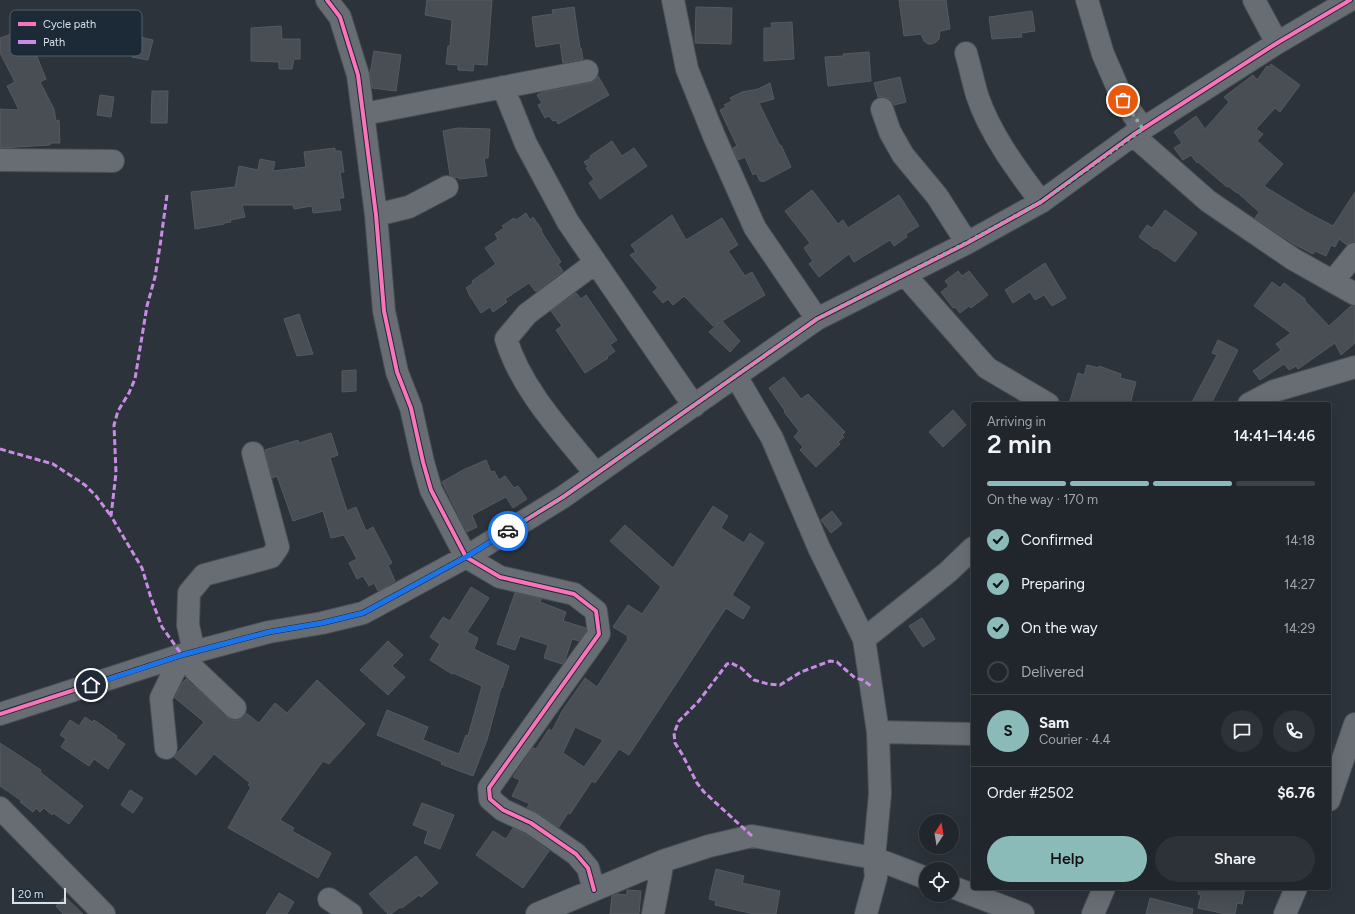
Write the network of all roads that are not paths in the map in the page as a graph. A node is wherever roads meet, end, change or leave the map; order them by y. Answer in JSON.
{"nodes":[{"id":1,"x":327,"y":0,"type":"edge"},
{"id":2,"x":673,"y":0,"type":"edge"},
{"id":3,"x":1087,"y":0,"type":"edge"},
{"id":4,"x":1254,"y":0,"type":"edge"},
{"id":5,"x":1351,"y":0,"type":"edge"},
{"id":6,"x":1355,"y":4,"type":"edge"},
{"id":7,"x":1277,"y":43,"type":"junction"},
{"id":8,"x":966,"y":53,"type":"dead end"},
{"id":9,"x":587,"y":71,"type":"dead end"},
{"id":10,"x":503,"y":88,"type":"junction"},
{"id":11,"x":882,"y":109,"type":"dead end"},
{"id":12,"x":364,"y":114,"type":"junction"},
{"id":13,"x":1138,"y":132,"type":"junction"},
{"id":14,"x":0,"y":160,"type":"edge"},
{"id":15,"x":113,"y":162,"type":"dead end"},
{"id":16,"x":447,"y":186,"type":"dead end"},
{"id":17,"x":1041,"y":202,"type":"junction"},
{"id":18,"x":376,"y":215,"type":"junction"},
{"id":19,"x":966,"y":243,"type":"junction"},
{"id":20,"x":1355,"y":254,"type":"edge"},
{"id":21,"x":595,"y":263,"type":"junction"},
{"id":22,"x":905,"y":275,"type":"junction"},
{"id":23,"x":1333,"y":281,"type":"junction"},
{"id":24,"x":1355,"y":294,"type":"edge"},
{"id":25,"x":817,"y":319,"type":"junction"},
{"id":26,"x":1355,"y":367,"type":"edge"},
{"id":27,"x":736,"y":376,"type":"junction"},
{"id":28,"x":1045,"y":402,"type":"edge"},
{"id":29,"x":1253,"y":402,"type":"edge"},
{"id":30,"x":694,"y":406,"type":"junction"},
{"id":31,"x":253,"y":453,"type":"dead end"},
{"id":32,"x":596,"y":474,"type":"junction"},
{"id":33,"x":971,"y":550,"type":"edge"},
{"id":34,"x":466,"y":557,"type":"junction"},
{"id":35,"x":864,"y":639,"type":"junction"},
{"id":36,"x":188,"y":654,"type":"junction"},
{"id":37,"x":235,"y":708,"type":"dead end"},
{"id":38,"x":0,"y":714,"type":"edge"},
{"id":39,"x":1355,"y":724,"type":"edge"},
{"id":40,"x":878,"y":732,"type":"junction"},
{"id":41,"x":971,"y":734,"type":"edge"},
{"id":42,"x":166,"y":748,"type":"dead end"},
{"id":43,"x":1331,"y":794,"type":"edge"},
{"id":44,"x":0,"y":808,"type":"edge"},
{"id":45,"x":874,"y":858,"type":"junction"},
{"id":46,"x":663,"y":861,"type":"junction"},
{"id":47,"x":919,"y":875,"type":"edge"},
{"id":48,"x":594,"y":890,"type":"junction"},
{"id":49,"x":959,"y":890,"type":"edge"},
{"id":50,"x":1103,"y":890,"type":"edge"},
{"id":51,"x":1295,"y":890,"type":"edge"},
{"id":52,"x":329,"y":899,"type":"dead end"},
{"id":53,"x":104,"y":914,"type":"edge"},
{"id":54,"x":351,"y":914,"type":"edge"},
{"id":55,"x":537,"y":914,"type":"edge"},
{"id":56,"x":653,"y":914,"type":"edge"},
{"id":57,"x":866,"y":914,"type":"edge"},
{"id":58,"x":1023,"y":914,"type":"edge"},
{"id":59,"x":1092,"y":914,"type":"edge"},
{"id":60,"x":1285,"y":914,"type":"edge"}],
"edges":[{"from":1,"to":12,"type":"street"},
{"from":2,"to":25,"type":"street"},
{"from":3,"to":13,"type":"street"},
{"from":4,"to":7,"type":"street"},
{"from":5,"to":6,"type":"street"},
{"from":5,"to":7,"type":"street"},
{"from":7,"to":13,"type":"street"},
{"from":8,"to":17,"type":"street"},
{"from":9,"to":10,"type":"street"},
{"from":10,"to":12,"type":"street"},
{"from":10,"to":21,"type":"street"},
{"from":11,"to":19,"type":"street"},
{"from":12,"to":18,"type":"street"},
{"from":13,"to":17,"type":"street"},
{"from":13,"to":23,"type":"street"},
{"from":14,"to":15,"type":"street"},
{"from":16,"to":18,"type":"street"},
{"from":17,"to":19,"type":"street"},
{"from":18,"to":34,"type":"street"},
{"from":19,"to":22,"type":"street"},
{"from":20,"to":23,"type":"street"},
{"from":21,"to":30,"type":"street"},
{"from":21,"to":32,"type":"street"},
{"from":22,"to":25,"type":"street"},
{"from":22,"to":28,"type":"street"},
{"from":23,"to":24,"type":"street"},
{"from":25,"to":27,"type":"street"},
{"from":26,"to":29,"type":"street"},
{"from":27,"to":30,"type":"street"},
{"from":27,"to":35,"type":"street"},
{"from":30,"to":32,"type":"street"},
{"from":31,"to":36,"type":"street"},
{"from":32,"to":34,"type":"street"},
{"from":33,"to":35,"type":"street"},
{"from":34,"to":36,"type":"street"},
{"from":34,"to":48,"type":"street"},
{"from":35,"to":40,"type":"street"},
{"from":36,"to":37,"type":"street"},
{"from":36,"to":38,"type":"street"},
{"from":36,"to":42,"type":"street"},
{"from":39,"to":43,"type":"street"},
{"from":40,"to":41,"type":"street"},
{"from":40,"to":45,"type":"street"},
{"from":44,"to":53,"type":"street"},
{"from":45,"to":46,"type":"street"},
{"from":45,"to":47,"type":"street"},
{"from":45,"to":57,"type":"street"},
{"from":46,"to":48,"type":"street"},
{"from":46,"to":56,"type":"street"},
{"from":48,"to":55,"type":"street"},
{"from":49,"to":58,"type":"street"},
{"from":50,"to":59,"type":"street"},
{"from":51,"to":60,"type":"street"},
{"from":52,"to":54,"type":"street"}]}
